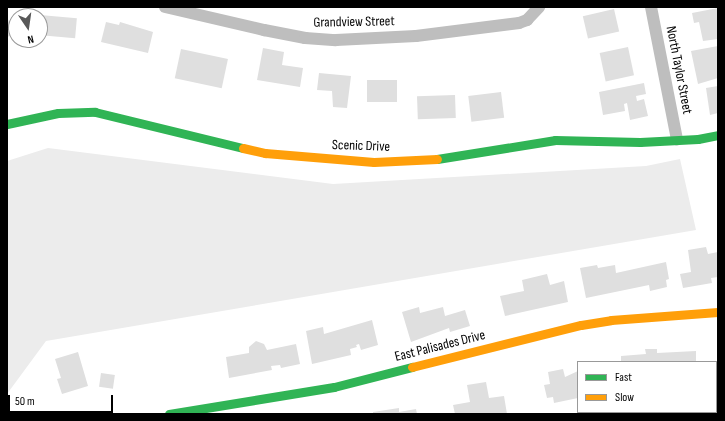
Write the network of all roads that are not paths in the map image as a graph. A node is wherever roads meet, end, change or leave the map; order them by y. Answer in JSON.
{"nodes":[{"id":1,"x":165,"y":7,"type":"edge"},
{"id":2,"x":539,"y":7,"type":"edge"},
{"id":3,"x":651,"y":7,"type":"edge"},
{"id":4,"x":7,"y":124,"type":"edge"},
{"id":5,"x":718,"y":135,"type":"edge"},
{"id":6,"x":676,"y":139,"type":"junction"},
{"id":7,"x":718,"y":312,"type":"edge"},
{"id":8,"x":169,"y":414,"type":"edge"}],
"edges":[{"from":1,"to":2,"type":"street","name":"Grandview Street"},
{"from":3,"to":6,"type":"street","name":"North Taylor Street"},
{"from":4,"to":6,"type":"street","name":"Scenic Drive"},
{"from":5,"to":6,"type":"street","name":"Scenic Drive"},
{"from":7,"to":8,"type":"street","name":"East Palisades Drive"}]}
